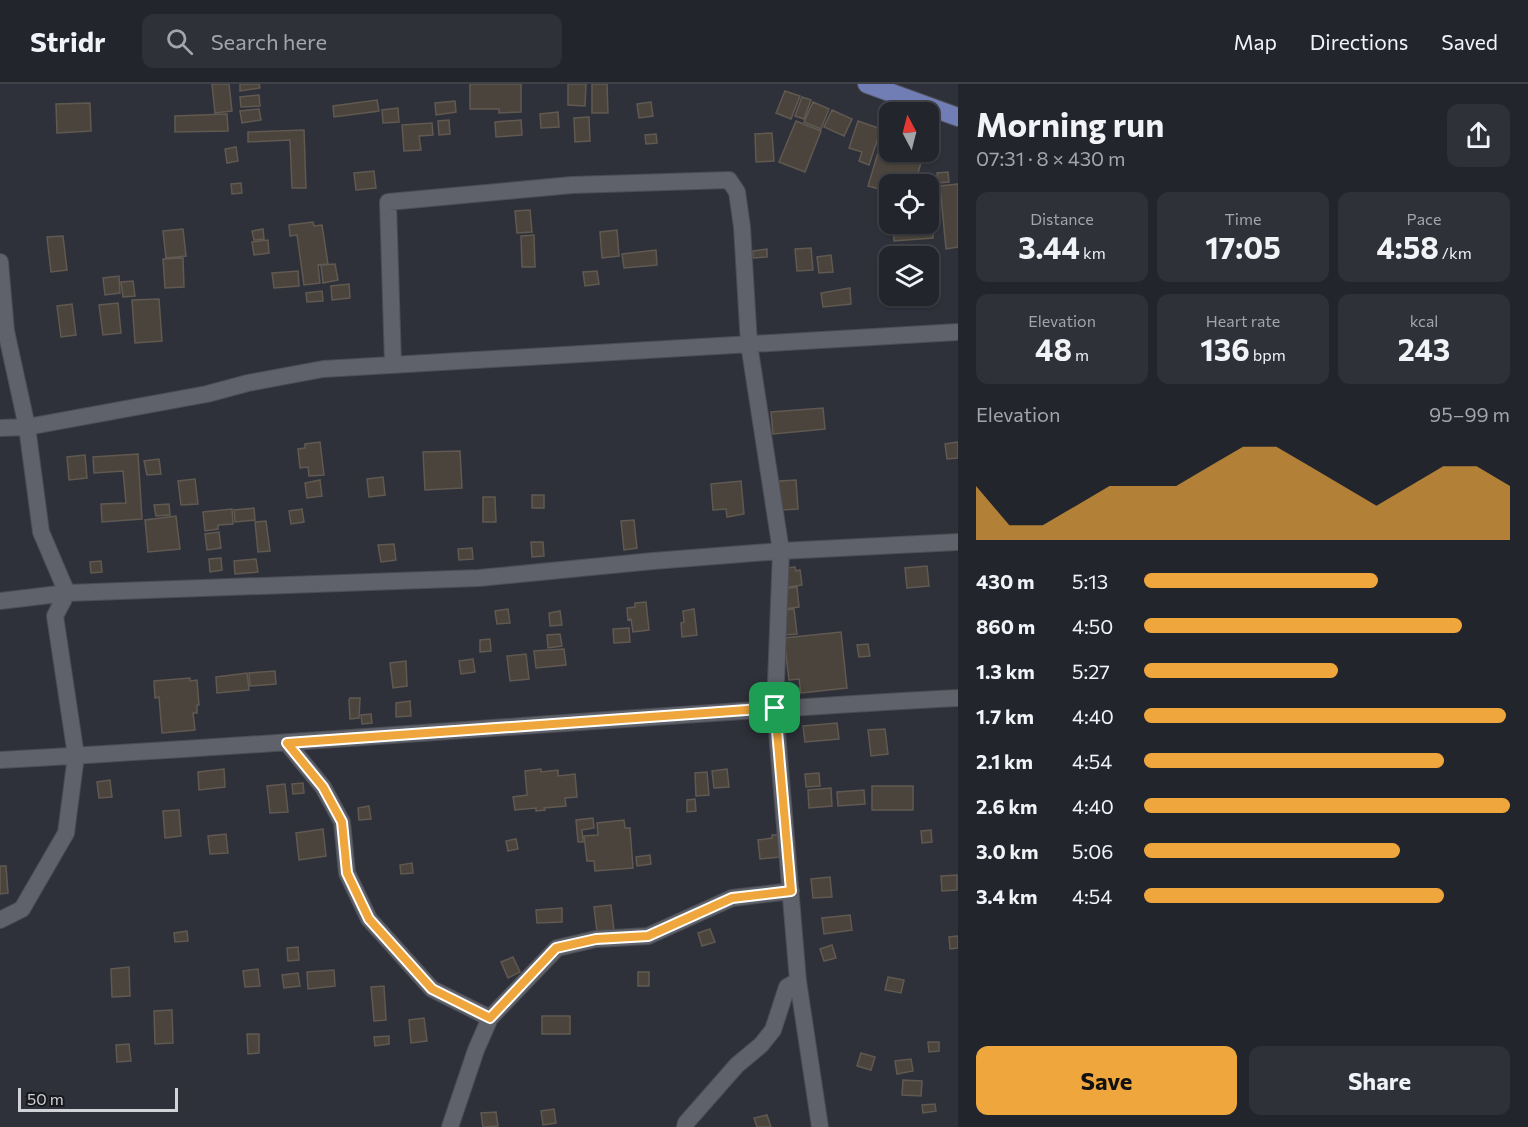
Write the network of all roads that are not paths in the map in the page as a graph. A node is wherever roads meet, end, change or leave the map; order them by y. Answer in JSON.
{"nodes":[{"id":1,"x":867,"y":84,"type":"edge"},
{"id":2,"x":958,"y":117,"type":"edge"},
{"id":3,"x":0,"y":262,"type":"edge"},
{"id":4,"x":958,"y":332,"type":"edge"},
{"id":5,"x":749,"y":344,"type":"junction"},
{"id":6,"x":393,"y":364,"type":"junction"},
{"id":7,"x":27,"y":427,"type":"junction"},
{"id":8,"x":0,"y":428,"type":"edge"},
{"id":9,"x":958,"y":542,"type":"edge"},
{"id":10,"x":782,"y":551,"type":"junction"},
{"id":11,"x":67,"y":593,"type":"junction"},
{"id":12,"x":0,"y":601,"type":"edge"},
{"id":13,"x":958,"y":698,"type":"edge"},
{"id":14,"x":775,"y":708,"type":"junction"},
{"id":15,"x":287,"y":743,"type":"junction"},
{"id":16,"x":76,"y":756,"type":"junction"},
{"id":17,"x":0,"y":760,"type":"edge"},
{"id":18,"x":791,"y":891,"type":"junction"},
{"id":19,"x":0,"y":920,"type":"edge"},
{"id":20,"x":798,"y":981,"type":"junction"},
{"id":21,"x":490,"y":1018,"type":"junction"},
{"id":22,"x":450,"y":1127,"type":"edge"},
{"id":23,"x":685,"y":1127,"type":"edge"},
{"id":24,"x":820,"y":1127,"type":"edge"}],
"edges":[{"from":1,"to":2,"type":"main road"},
{"from":3,"to":7,"type":"street"},
{"from":4,"to":5,"type":"street"},
{"from":5,"to":6,"type":"street"},
{"from":5,"to":6,"type":"street"},
{"from":5,"to":10,"type":"street"},
{"from":6,"to":7,"type":"street"},
{"from":7,"to":8,"type":"street"},
{"from":7,"to":11,"type":"street"},
{"from":9,"to":10,"type":"street"},
{"from":10,"to":11,"type":"street"},
{"from":10,"to":14,"type":"street"},
{"from":11,"to":12,"type":"street"},
{"from":11,"to":16,"type":"street"},
{"from":13,"to":14,"type":"street"},
{"from":14,"to":15,"type":"street"},
{"from":14,"to":18,"type":"street"},
{"from":15,"to":16,"type":"street"},
{"from":15,"to":21,"type":"street"},
{"from":16,"to":17,"type":"street"},
{"from":16,"to":19,"type":"street"},
{"from":18,"to":20,"type":"street"},
{"from":18,"to":21,"type":"street"},
{"from":20,"to":23,"type":"street"},
{"from":20,"to":24,"type":"street"},
{"from":21,"to":22,"type":"street"}]}
